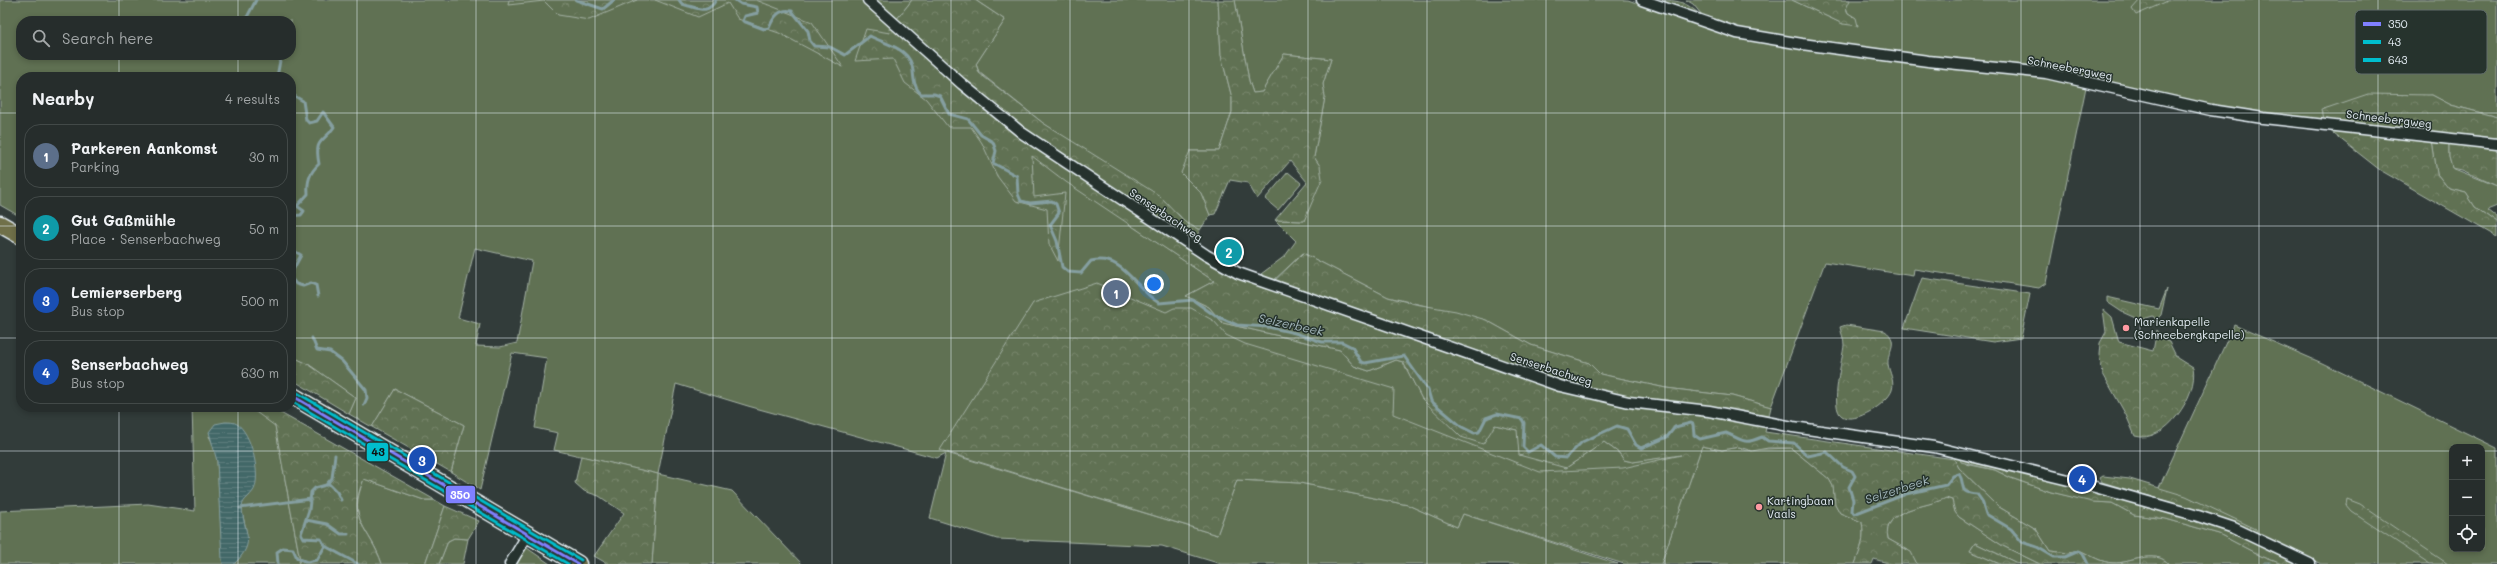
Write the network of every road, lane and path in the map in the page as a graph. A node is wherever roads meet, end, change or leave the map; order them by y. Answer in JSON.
{"nodes":[{"id":1,"x":868,"y":0,"type":"edge"},
{"id":2,"x":1642,"y":0,"type":"edge"},
{"id":3,"x":2497,"y":144,"type":"edge"},
{"id":4,"x":0,"y":224,"type":"edge"},
{"id":5,"x":16,"y":233,"type":"edge"},
{"id":6,"x":296,"y":398,"type":"edge"},
{"id":7,"x":528,"y":534,"type":"junction"},
{"id":8,"x":510,"y":564,"type":"edge"},
{"id":9,"x":578,"y":564,"type":"edge"},
{"id":10,"x":2310,"y":564,"type":"edge"}],
"edges":[{"from":1,"to":10,"type":"street","name":"Senserbachweg"},
{"from":2,"to":3,"type":"street","name":"Schneebergweg"},
{"from":4,"to":5,"type":"main road"},
{"from":6,"to":7,"type":"main road"},
{"from":7,"to":8,"type":"street"},
{"from":7,"to":9,"type":"main road"}]}
